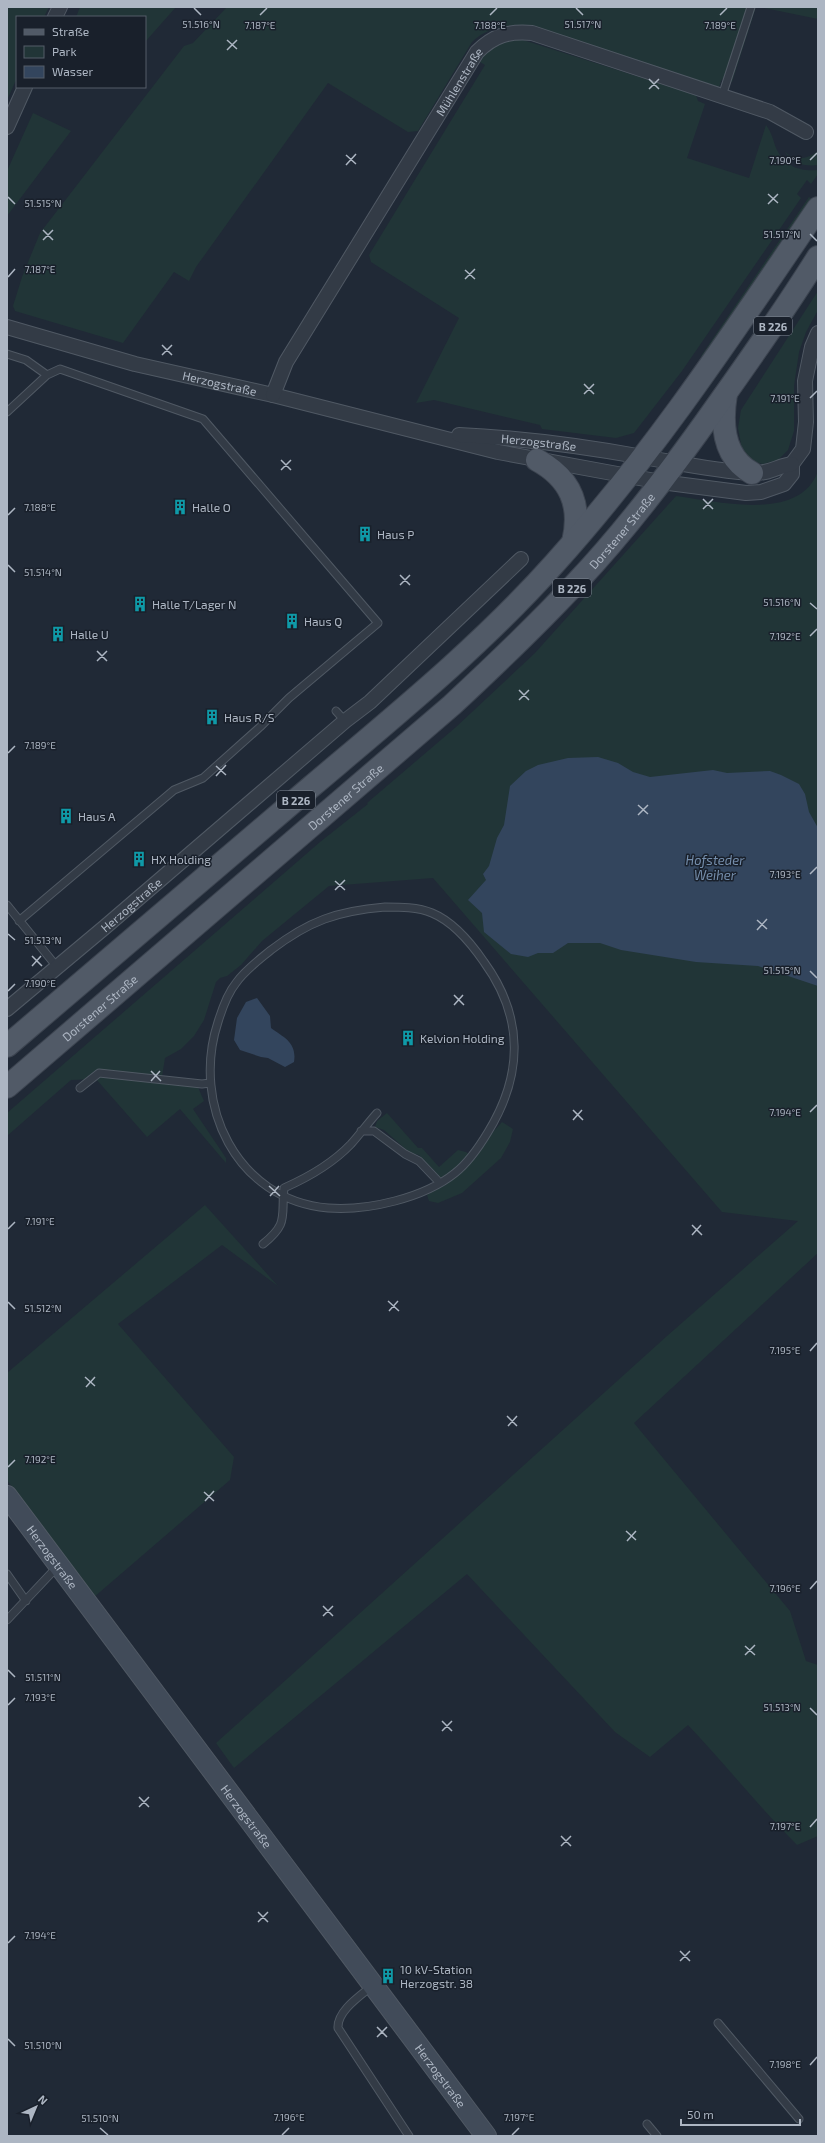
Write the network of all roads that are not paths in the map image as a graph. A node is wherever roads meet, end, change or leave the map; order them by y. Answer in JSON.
{"nodes":[{"id":1,"x":60,"y":7,"type":"edge"},
{"id":2,"x":751,"y":7,"type":"edge"},
{"id":3,"x":56,"y":16,"type":"edge"},
{"id":4,"x":25,"y":88,"type":"edge"},
{"id":5,"x":722,"y":96,"type":"junction"},
{"id":6,"x":7,"y":127,"type":"edge"},
{"id":7,"x":806,"y":132,"type":"dead end"},
{"id":8,"x":818,"y":208,"type":"edge"},
{"id":9,"x":818,"y":257,"type":"edge"},
{"id":10,"x":7,"y":327,"type":"edge"},
{"id":11,"x":818,"y":333,"type":"edge"},
{"id":12,"x":7,"y":354,"type":"edge"},
{"id":13,"x":47,"y":375,"type":"junction"},
{"id":14,"x":726,"y":393,"type":"junction"},
{"id":15,"x":273,"y":395,"type":"junction"},
{"id":16,"x":7,"y":412,"type":"edge"},
{"id":17,"x":433,"y":434,"type":"junction"},
{"id":18,"x":644,"y":457,"type":"junction"},
{"id":19,"x":538,"y":460,"type":"junction"},
{"id":20,"x":677,"y":463,"type":"junction"},
{"id":21,"x":792,"y":464,"type":"junction"},
{"id":22,"x":752,"y":473,"type":"junction"},
{"id":23,"x":629,"y":477,"type":"junction"},
{"id":24,"x":661,"y":482,"type":"junction"},
{"id":25,"x":573,"y":542,"type":"junction"},
{"id":26,"x":521,"y":559,"type":"dead end"},
{"id":27,"x":7,"y":905,"type":"edge"},
{"id":28,"x":19,"y":921,"type":"junction"},
{"id":29,"x":57,"y":967,"type":"junction"},
{"id":30,"x":7,"y":1009,"type":"edge"},
{"id":31,"x":7,"y":1046,"type":"edge"},
{"id":32,"x":210,"y":1083,"type":"junction"},
{"id":33,"x":7,"y":1087,"type":"edge"},
{"id":34,"x":80,"y":1088,"type":"dead end"},
{"id":35,"x":377,"y":1113,"type":"dead end"},
{"id":36,"x":361,"y":1131,"type":"junction"},
{"id":37,"x":440,"y":1183,"type":"junction"},
{"id":38,"x":283,"y":1196,"type":"junction"},
{"id":39,"x":263,"y":1244,"type":"dead end"},
{"id":40,"x":7,"y":1496,"type":"edge"},
{"id":41,"x":59,"y":1565,"type":"junction"},
{"id":42,"x":7,"y":1574,"type":"edge"},
{"id":43,"x":26,"y":1601,"type":"junction"},
{"id":44,"x":7,"y":1620,"type":"edge"},
{"id":45,"x":374,"y":1985,"type":"junction"},
{"id":46,"x":718,"y":2023,"type":"dead end"},
{"id":47,"x":799,"y":2119,"type":"dead end"},
{"id":48,"x":647,"y":2124,"type":"dead end"},
{"id":49,"x":409,"y":2136,"type":"edge"},
{"id":50,"x":486,"y":2136,"type":"edge"},
{"id":51,"x":657,"y":2136,"type":"edge"}],
"edges":[{"from":1,"to":3,"type":"street"},
{"from":2,"to":5,"type":"lane"},
{"from":4,"to":6,"type":"street"},
{"from":5,"to":7,"type":"street","name":"Mühlenstraße"},
{"from":5,"to":15,"type":"street","name":"Mühlenstraße"},
{"from":8,"to":18,"type":"main road","number":"B 226"},
{"from":9,"to":14,"type":"main road","name":"Dorstener Straße","number":"B 226"},
{"from":10,"to":15,"type":"street","name":"Herzogstraße"},
{"from":11,"to":21,"type":"street","name":"Dorstener Straße"},
{"from":12,"to":13,"type":"lane"},
{"from":13,"to":16,"type":"lane"},
{"from":13,"to":28,"type":"lane"},
{"from":14,"to":20,"type":"main road","name":"Dorstener Straße","number":"B 226"},
{"from":14,"to":22,"type":"main road"},
{"from":15,"to":17,"type":"street","name":"Herzogstraße"},
{"from":17,"to":18,"type":"street","name":"Herzogstraße"},
{"from":17,"to":19,"type":"street","name":"Herzogstraße"},
{"from":18,"to":20,"type":"street"},
{"from":18,"to":23,"type":"main road","number":"B 226"},
{"from":19,"to":23,"type":"street","name":"Herzogstraße"},
{"from":19,"to":25,"type":"main road"},
{"from":20,"to":22,"type":"street"},
{"from":20,"to":24,"type":"main road","name":"Dorstener Straße","number":"B 226"},
{"from":21,"to":22,"type":"street"},
{"from":21,"to":24,"type":"street","name":"Dorstener Straße"},
{"from":23,"to":24,"type":"street","name":"Dorstener Straße"},
{"from":23,"to":25,"type":"main road","number":"B 226"},
{"from":24,"to":33,"type":"main road","name":"Dorstener Straße","number":"B 226"},
{"from":25,"to":31,"type":"main road","number":"B 226"},
{"from":26,"to":29,"type":"street","name":"Herzogstraße"},
{"from":27,"to":28,"type":"lane"},
{"from":28,"to":29,"type":"lane"},
{"from":29,"to":30,"type":"street","name":"Herzogstraße"},
{"from":32,"to":34,"type":"lane"},
{"from":32,"to":37,"type":"lane"},
{"from":32,"to":38,"type":"lane"},
{"from":35,"to":36,"type":"lane"},
{"from":36,"to":37,"type":"lane"},
{"from":36,"to":38,"type":"lane"},
{"from":37,"to":38,"type":"lane"},
{"from":38,"to":39,"type":"lane"},
{"from":40,"to":41,"type":"street","name":"Herzogstraße"},
{"from":41,"to":43,"type":"lane"},
{"from":41,"to":45,"type":"street","name":"Herzogstraße"},
{"from":42,"to":43,"type":"lane"},
{"from":43,"to":44,"type":"lane"},
{"from":45,"to":49,"type":"lane"},
{"from":45,"to":50,"type":"street","name":"Herzogstraße"},
{"from":46,"to":47,"type":"lane"},
{"from":48,"to":51,"type":"lane"}]}
